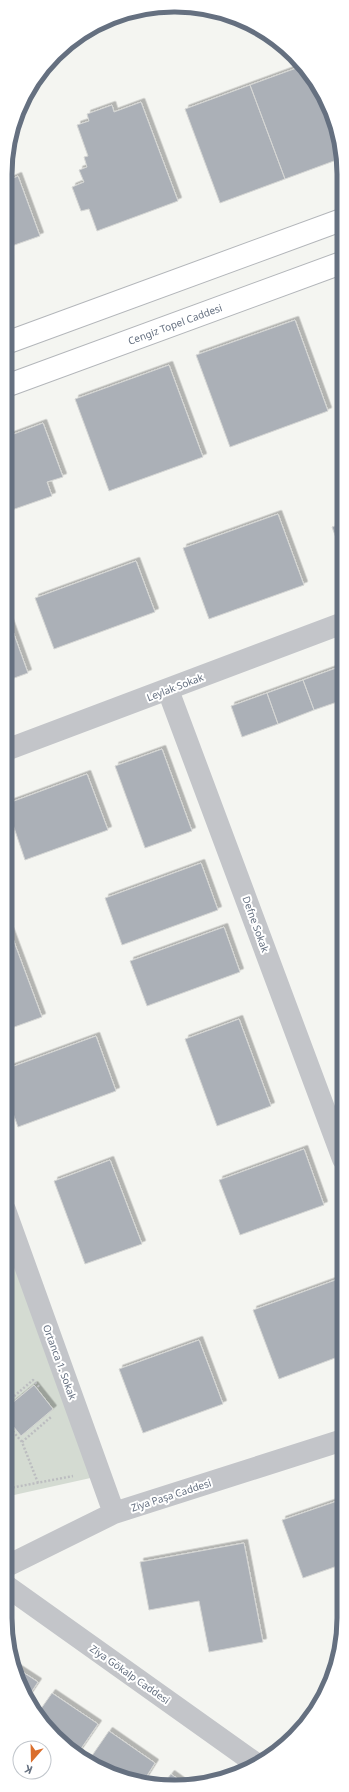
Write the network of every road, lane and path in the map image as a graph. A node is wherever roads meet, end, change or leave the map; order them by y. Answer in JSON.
{"nodes":[{"id":1,"x":337,"y":222,"type":"edge"},
{"id":2,"x":337,"y":265,"type":"edge"},
{"id":3,"x":12,"y":341,"type":"edge"},
{"id":4,"x":12,"y":384,"type":"edge"},
{"id":5,"x":337,"y":625,"type":"edge"},
{"id":6,"x":168,"y":690,"type":"junction"},
{"id":7,"x":12,"y":748,"type":"edge"},
{"id":8,"x":337,"y":1143,"type":"edge"},
{"id":9,"x":12,"y":1229,"type":"edge"},
{"id":10,"x":43,"y":1392,"type":"dead end"},
{"id":11,"x":12,"y":1398,"type":"edge"},
{"id":12,"x":53,"y":1415,"type":"dead end"},
{"id":13,"x":12,"y":1430,"type":"edge"},
{"id":14,"x":22,"y":1442,"type":"junction"},
{"id":15,"x":337,"y":1442,"type":"edge"},
{"id":16,"x":38,"y":1483,"type":"dead end"},
{"id":17,"x":114,"y":1513,"type":"junction"},
{"id":18,"x":12,"y":1564,"type":"edge"},
{"id":19,"x":12,"y":1590,"type":"edge"},
{"id":20,"x":251,"y":1760,"type":"edge"}],
"edges":[{"from":1,"to":3,"type":"main road"},
{"from":2,"to":4,"type":"main road","name":"Cengiz Topel Caddesi"},
{"from":5,"to":6,"type":"street","name":"Leylak Sokak"},
{"from":6,"to":7,"type":"street","name":"Leylak Sokak"},
{"from":6,"to":8,"type":"street","name":"Defne Sokak"},
{"from":9,"to":17,"type":"street","name":"Ortanca 1. Sokak"},
{"from":10,"to":11,"type":"path"},
{"from":12,"to":14,"type":"path"},
{"from":13,"to":14,"type":"path"},
{"from":14,"to":16,"type":"path"},
{"from":15,"to":17,"type":"street","name":"Ziya Paşa Caddesi"},
{"from":17,"to":18,"type":"street","name":"Ziya Paşa Caddesi"},
{"from":19,"to":20,"type":"street","name":"Ziya Gökalp Caddesi"}]}
